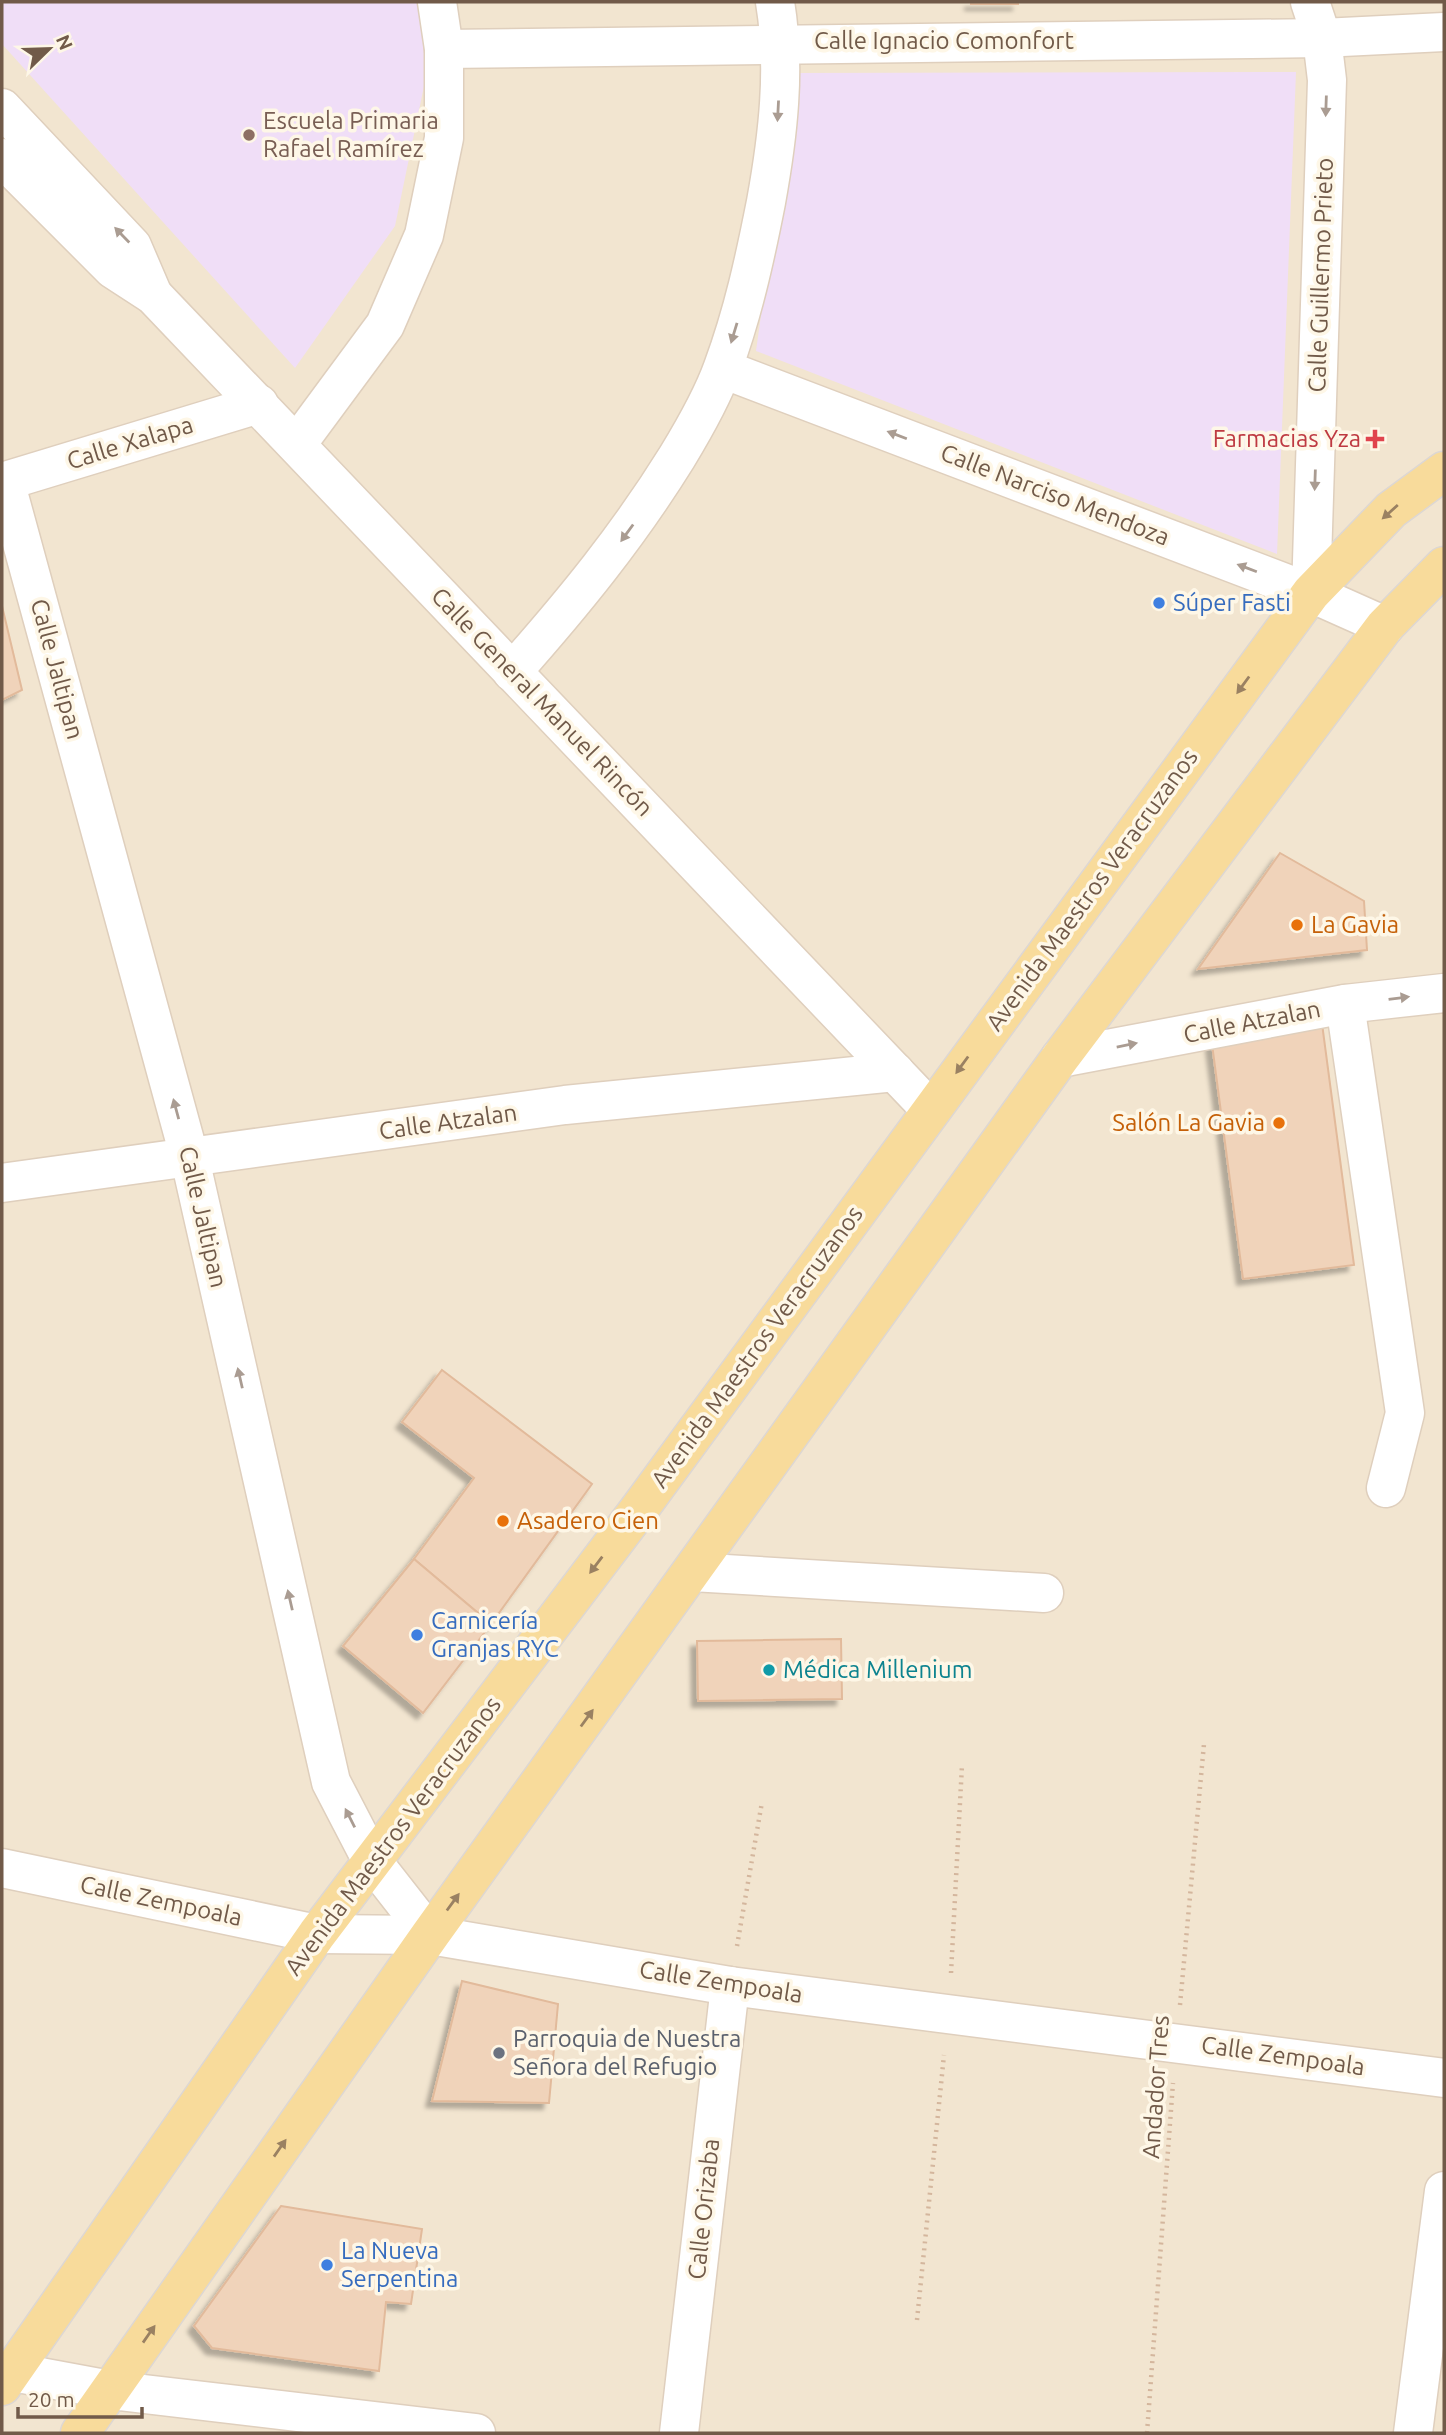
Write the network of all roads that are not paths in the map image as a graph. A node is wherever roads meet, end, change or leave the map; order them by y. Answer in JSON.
{"nodes":[{"id":1,"x":437,"y":2,"type":"edge"},
{"id":2,"x":775,"y":2,"type":"edge"},
{"id":3,"x":1310,"y":2,"type":"edge"},
{"id":4,"x":1444,"y":32,"type":"edge"},
{"id":5,"x":1322,"y":38,"type":"junction"},
{"id":6,"x":782,"y":43,"type":"junction"},
{"id":7,"x":444,"y":49,"type":"junction"},
{"id":8,"x":2,"y":108,"type":"edge"},
{"id":9,"x":2,"y":158,"type":"edge"},
{"id":10,"x":153,"y":295,"type":"junction"},
{"id":11,"x":723,"y":369,"type":"junction"},
{"id":12,"x":259,"y":404,"type":"junction"},
{"id":13,"x":297,"y":444,"type":"junction"},
{"id":14,"x":1444,"y":471,"type":"edge"},
{"id":15,"x":4,"y":482,"type":"edge"},
{"id":16,"x":1444,"y":566,"type":"edge"},
{"id":17,"x":1311,"y":593,"type":"junction"},
{"id":18,"x":1385,"y":625,"type":"junction"},
{"id":19,"x":512,"y":672,"type":"junction"},
{"id":20,"x":1444,"y":992,"type":"edge"},
{"id":21,"x":1345,"y":1004,"type":"junction"},
{"id":22,"x":1060,"y":1058,"type":"junction"},
{"id":23,"x":895,"y":1072,"type":"junction"},
{"id":24,"x":930,"y":1109,"type":"junction"},
{"id":25,"x":190,"y":1159,"type":"junction"},
{"id":26,"x":2,"y":1183,"type":"edge"},
{"id":27,"x":1386,"y":1488,"type":"dead end"},
{"id":28,"x":692,"y":1572,"type":"junction"},
{"id":29,"x":1044,"y":1593,"type":"dead end"},
{"id":30,"x":372,"y":1861,"type":"junction"},
{"id":31,"x":2,"y":1868,"type":"edge"},
{"id":32,"x":317,"y":1934,"type":"junction"},
{"id":33,"x":430,"y":1935,"type":"junction"},
{"id":34,"x":730,"y":1986,"type":"junction"},
{"id":35,"x":1444,"y":2078,"type":"edge"},
{"id":36,"x":1444,"y":2191,"type":"edge"},
{"id":37,"x":5,"y":2376,"type":"edge"},
{"id":38,"x":110,"y":2390,"type":"junction"},
{"id":39,"x":80,"y":2433,"type":"edge"},
{"id":40,"x":476,"y":2433,"type":"edge"},
{"id":41,"x":679,"y":2433,"type":"edge"},
{"id":42,"x":1413,"y":2433,"type":"edge"}],
"edges":[{"from":1,"to":7,"type":"street"},
{"from":2,"to":6,"type":"street"},
{"from":3,"to":5,"type":"street","name":"Calle Guillermo Prieto"},
{"from":4,"to":5,"type":"street","name":"Calle Ignacio Comonfort"},
{"from":5,"to":6,"type":"street","name":"Calle Ignacio Comonfort"},
{"from":5,"to":17,"type":"street","name":"Calle Guillermo Prieto","one_way":true},
{"from":6,"to":7,"type":"street","name":"Calle Ignacio Comonfort"},
{"from":6,"to":11,"type":"street","one_way":true},
{"from":7,"to":13,"type":"street"},
{"from":10,"to":8,"type":"street","name":"Calle General Manuel Rincón","one_way":true},
{"from":9,"to":10,"type":"street","name":"Calle General Manuel Rincón"},
{"from":10,"to":12,"type":"street","name":"Calle General Manuel Rincón"},
{"from":17,"to":11,"type":"street","name":"Calle Narciso Mendoza","one_way":true},
{"from":11,"to":19,"type":"street","one_way":true},
{"from":12,"to":13,"type":"street","name":"Calle General Manuel Rincón"},
{"from":12,"to":15,"type":"street","name":"Calle Xalapa"},
{"from":13,"to":19,"type":"street","name":"Calle General Manuel Rincón"},
{"from":14,"to":17,"type":"main road","name":"Avenida Maestros Veracruzanos","one_way":true},
{"from":25,"to":15,"type":"street","name":"Calle Jaltipan","one_way":true},
{"from":16,"to":18,"type":"main road"},
{"from":17,"to":18,"type":"street","name":"Calle Narciso Mendoza"},
{"from":17,"to":24,"type":"main road","name":"Avenida Maestros Veracruzanos","one_way":true},
{"from":18,"to":22,"type":"main road"},
{"from":19,"to":23,"type":"street","name":"Calle General Manuel Rincón"},
{"from":21,"to":20,"type":"street","name":"Calle Atzalan","one_way":true},
{"from":22,"to":21,"type":"street","name":"Calle Atzalan","one_way":true},
{"from":21,"to":27,"type":"street"},
{"from":22,"to":28,"type":"main road"},
{"from":23,"to":24,"type":"street","name":"Calle General Manuel Rincón"},
{"from":23,"to":25,"type":"street","name":"Calle Atzalan"},
{"from":24,"to":30,"type":"main road","name":"Avenida Maestros Veracruzanos","one_way":true},
{"from":25,"to":26,"type":"street","name":"Calle Atzalan"},
{"from":30,"to":25,"type":"street","name":"Calle Jaltipan","one_way":true},
{"from":28,"to":29,"type":"street"},
{"from":33,"to":28,"type":"main road","one_way":true},
{"from":30,"to":32,"type":"main road","name":"Avenida Maestros Veracruzanos"},
{"from":30,"to":33,"type":"street","name":"Calle Jaltipan"},
{"from":31,"to":32,"type":"street","name":"Calle Zempoala"},
{"from":32,"to":33,"type":"street","name":"Calle Zempoala"},
{"from":32,"to":37,"type":"main road","name":"Avenida Maestros Veracruzanos"},
{"from":33,"to":34,"type":"street","name":"Calle Zempoala"},
{"from":38,"to":33,"type":"main road","one_way":true},
{"from":34,"to":35,"type":"street","name":"Calle Zempoala"},
{"from":34,"to":41,"type":"street","name":"Calle Orizaba"},
{"from":36,"to":42,"type":"street"},
{"from":37,"to":38,"type":"street"},
{"from":38,"to":39,"type":"main road"},
{"from":38,"to":40,"type":"street"}]}
